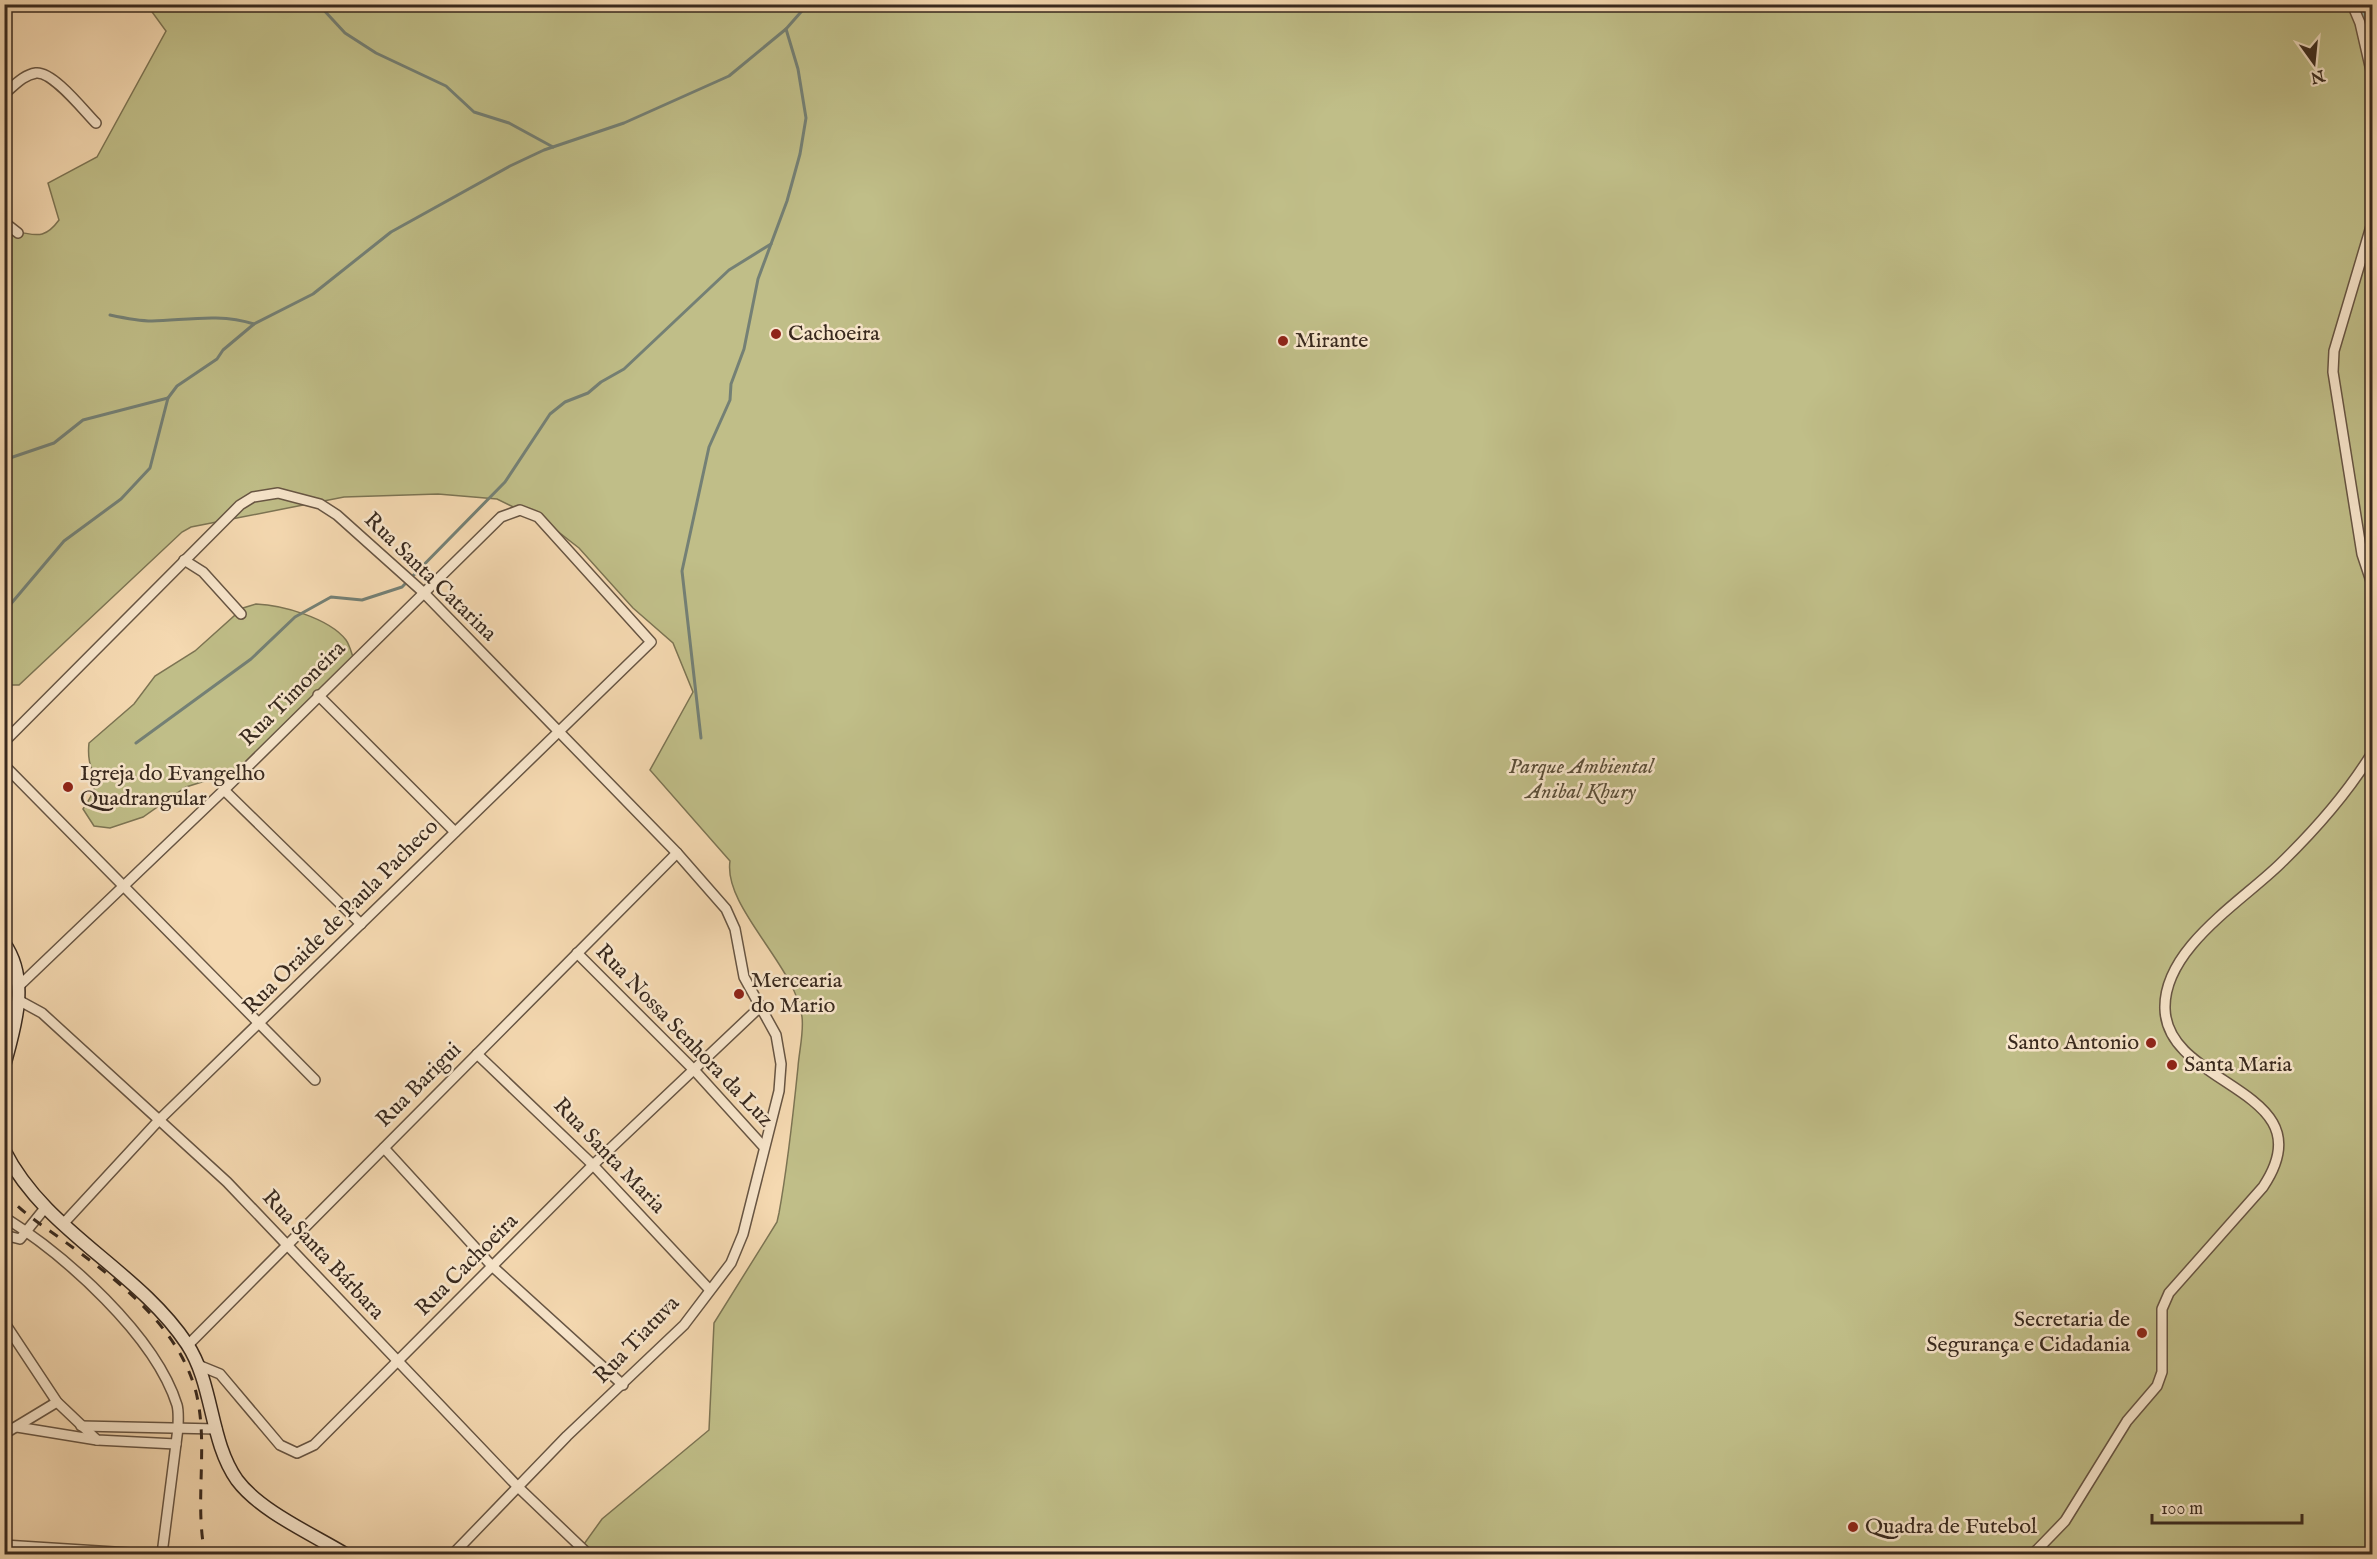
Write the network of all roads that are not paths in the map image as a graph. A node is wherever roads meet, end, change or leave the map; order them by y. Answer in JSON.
{"nodes":[{"id":1,"x":2352,"y":4,"type":"edge"},
{"id":2,"x":2373,"y":75,"type":"edge"},
{"id":3,"x":4,"y":94,"type":"edge"},
{"id":4,"x":96,"y":123,"type":"dead end"},
{"id":5,"x":4,"y":222,"type":"edge"},
{"id":6,"x":2373,"y":223,"type":"edge"},
{"id":7,"x":18,"y":233,"type":"dead end"},
{"id":8,"x":184,"y":560,"type":"junction"},
{"id":9,"x":2373,"y":584,"type":"edge"},
{"id":10,"x":423,"y":592,"type":"junction"},
{"id":11,"x":241,"y":614,"type":"dead end"},
{"id":12,"x":651,"y":642,"type":"joint"},
{"id":13,"x":318,"y":695,"type":"junction"},
{"id":14,"x":558,"y":732,"type":"junction"},
{"id":15,"x":4,"y":742,"type":"edge"},
{"id":16,"x":2373,"y":753,"type":"edge"},
{"id":17,"x":4,"y":765,"type":"edge"},
{"id":18,"x":225,"y":790,"type":"junction"},
{"id":19,"x":455,"y":832,"type":"junction"},
{"id":20,"x":677,"y":853,"type":"junction"},
{"id":21,"x":124,"y":887,"type":"junction"},
{"id":22,"x":361,"y":924,"type":"junction"},
{"id":23,"x":4,"y":943,"type":"edge"},
{"id":24,"x":577,"y":953,"type":"junction"},
{"id":25,"x":19,"y":986,"type":"junction"},
{"id":26,"x":20,"y":1001,"type":"junction"},
{"id":27,"x":761,"y":1006,"type":"junction"},
{"id":28,"x":261,"y":1024,"type":"junction"},
{"id":29,"x":477,"y":1054,"type":"junction"},
{"id":30,"x":4,"y":1066,"type":"edge"},
{"id":31,"x":695,"y":1071,"type":"junction"},
{"id":32,"x":315,"y":1080,"type":"dead end"},
{"id":33,"x":160,"y":1119,"type":"junction"},
{"id":34,"x":763,"y":1146,"type":"junction"},
{"id":35,"x":384,"y":1148,"type":"junction"},
{"id":36,"x":4,"y":1149,"type":"edge"},
{"id":37,"x":593,"y":1165,"type":"junction"},
{"id":38,"x":45,"y":1208,"type":"junction"},
{"id":39,"x":4,"y":1217,"type":"edge"},
{"id":40,"x":63,"y":1224,"type":"junction"},
{"id":41,"x":26,"y":1233,"type":"junction"},
{"id":42,"x":4,"y":1235,"type":"edge"},
{"id":43,"x":287,"y":1246,"type":"junction"},
{"id":44,"x":492,"y":1266,"type":"junction"},
{"id":45,"x":709,"y":1289,"type":"junction"},
{"id":46,"x":4,"y":1322,"type":"edge"},
{"id":47,"x":188,"y":1345,"type":"junction"},
{"id":48,"x":398,"y":1363,"type":"junction"},
{"id":49,"x":198,"y":1365,"type":"junction"},
{"id":50,"x":623,"y":1385,"type":"junction"},
{"id":51,"x":57,"y":1402,"type":"junction"},
{"id":52,"x":17,"y":1426,"type":"junction"},
{"id":53,"x":81,"y":1426,"type":"junction"},
{"id":54,"x":178,"y":1428,"type":"junction"},
{"id":55,"x":217,"y":1429,"type":"junction"},
{"id":56,"x":4,"y":1434,"type":"edge"},
{"id":57,"x":97,"y":1440,"type":"junction"},
{"id":58,"x":176,"y":1444,"type":"junction"},
{"id":59,"x":518,"y":1487,"type":"junction"},
{"id":60,"x":4,"y":1545,"type":"edge"},
{"id":61,"x":585,"y":1551,"type":"dead end"},
{"id":62,"x":54,"y":1552,"type":"edge"},
{"id":63,"x":146,"y":1554,"type":"edge"},
{"id":64,"x":162,"y":1554,"type":"edge"},
{"id":65,"x":345,"y":1554,"type":"edge"},
{"id":66,"x":453,"y":1554,"type":"edge"},
{"id":67,"x":2033,"y":1554,"type":"edge"}],
"edges":[{"from":1,"to":2,"type":"street"},
{"from":3,"to":4,"type":"street"},
{"from":5,"to":7,"type":"street"},
{"from":6,"to":9,"type":"street"},
{"from":8,"to":10,"type":"street","name":"Rua Santa Catarina"},
{"from":8,"to":11,"type":"street"},
{"from":8,"to":15,"type":"street","name":"Rua Santa Catarina"},
{"from":10,"to":12,"type":"street","name":"Rua Timoneira"},
{"from":10,"to":13,"type":"street","name":"Rua Timoneira"},
{"from":10,"to":14,"type":"street","name":"Rua Santa Catarina"},
{"from":12,"to":14,"type":"street","name":"Rua Oraide de Paula Pacheco"},
{"from":13,"to":18,"type":"street","name":"Rua Timoneira"},
{"from":13,"to":19,"type":"street"},
{"from":14,"to":19,"type":"street","name":"Rua Oraide de Paula Pacheco"},
{"from":14,"to":20,"type":"street","name":"Rua Santa Catarina"},
{"from":16,"to":67,"type":"street"},
{"from":17,"to":21,"type":"street"},
{"from":18,"to":21,"type":"street","name":"Rua Timoneira"},
{"from":18,"to":22,"type":"street"},
{"from":19,"to":22,"type":"street","name":"Rua Oraide de Paula Pacheco"},
{"from":20,"to":24,"type":"street","name":"Rua Barigui"},
{"from":20,"to":27,"type":"street","name":"Rua Santa Catarina"},
{"from":21,"to":25,"type":"street","name":"Rua Timoneira"},
{"from":21,"to":28,"type":"street"},
{"from":22,"to":28,"type":"street","name":"Rua Oraide de Paula Pacheco"},
{"from":23,"to":25,"type":"main road"},
{"from":24,"to":29,"type":"street","name":"Rua Barigui"},
{"from":24,"to":31,"type":"street","name":"Rua Nossa Senhora da Luz"},
{"from":25,"to":26,"type":"main road"},
{"from":26,"to":30,"type":"main road"},
{"from":26,"to":33,"type":"street","name":"Rua Santa Bárbara"},
{"from":27,"to":31,"type":"street","name":"Rua Cachoeira"},
{"from":27,"to":34,"type":"street","name":"Rua Tiatuva"},
{"from":28,"to":32,"type":"street"},
{"from":28,"to":33,"type":"street","name":"Rua Oraide de Paula Pacheco"},
{"from":29,"to":35,"type":"street","name":"Rua Barigui"},
{"from":29,"to":37,"type":"street","name":"Rua Santa Maria"},
{"from":31,"to":34,"type":"street","name":"Rua Nossa Senhora da Luz"},
{"from":31,"to":37,"type":"street","name":"Rua Cachoeira"},
{"from":33,"to":40,"type":"street","name":"Rua Oraide de Paula Pacheco"},
{"from":33,"to":43,"type":"street","name":"Rua Santa Bárbara"},
{"from":34,"to":45,"type":"street","name":"Rua Tiatuva"},
{"from":35,"to":43,"type":"street","name":"Rua Barigui"},
{"from":35,"to":44,"type":"street"},
{"from":36,"to":38,"type":"main road"},
{"from":37,"to":44,"type":"street","name":"Rua Cachoeira"},
{"from":37,"to":45,"type":"street","name":"Rua Santa Maria"},
{"from":38,"to":40,"type":"main road"},
{"from":38,"to":41,"type":"street"},
{"from":39,"to":41,"type":"street"},
{"from":40,"to":47,"type":"main road"},
{"from":41,"to":42,"type":"street"},
{"from":41,"to":54,"type":"street"},
{"from":43,"to":47,"type":"street","name":"Rua Barigui"},
{"from":43,"to":48,"type":"street","name":"Rua Santa Bárbara"},
{"from":44,"to":48,"type":"street","name":"Rua Cachoeira"},
{"from":44,"to":50,"type":"street"},
{"from":45,"to":50,"type":"street","name":"Rua Tiatuva"},
{"from":46,"to":51,"type":"street"},
{"from":47,"to":49,"type":"main road"},
{"from":48,"to":49,"type":"street","name":"Rua Cachoeira"},
{"from":48,"to":59,"type":"street","name":"Rua Santa Bárbara"},
{"from":49,"to":55,"type":"main road"},
{"from":50,"to":59,"type":"street","name":"Rua Tiatuva"},
{"from":51,"to":52,"type":"street"},
{"from":51,"to":53,"type":"street"},
{"from":52,"to":56,"type":"street"},
{"from":52,"to":57,"type":"street"},
{"from":53,"to":54,"type":"street"},
{"from":53,"to":57,"type":"street"},
{"from":54,"to":55,"type":"street"},
{"from":54,"to":58,"type":"street"},
{"from":55,"to":65,"type":"main road"},
{"from":57,"to":58,"type":"street"},
{"from":58,"to":64,"type":"street"},
{"from":59,"to":61,"type":"street","name":"Rua Santa Bárbara"},
{"from":59,"to":66,"type":"street","name":"Rua Tiatuva"},
{"from":60,"to":62,"type":"street"},
{"from":62,"to":63,"type":"street"}]}
